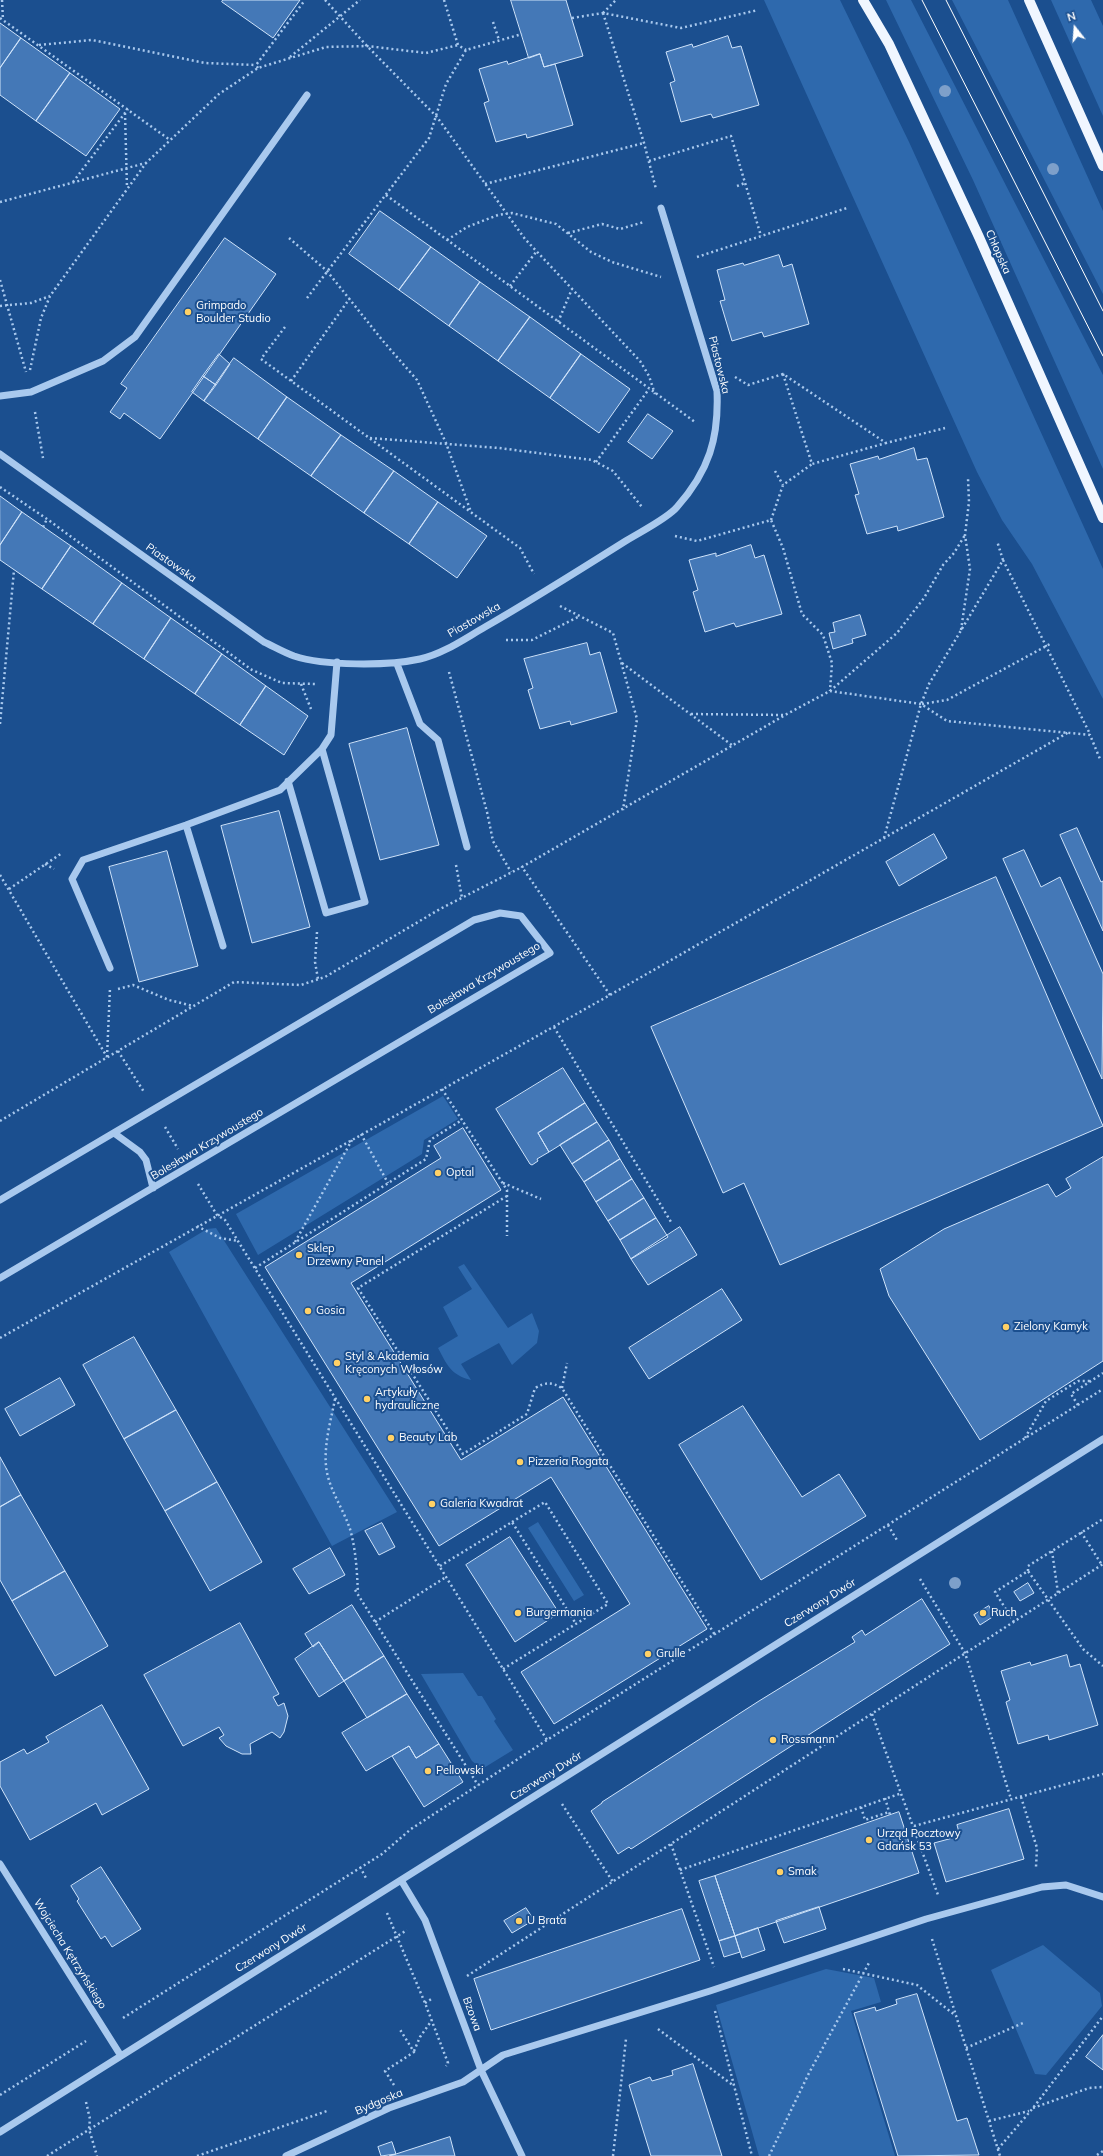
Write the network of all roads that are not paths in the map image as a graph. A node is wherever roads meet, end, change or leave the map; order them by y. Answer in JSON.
{"nodes":[{"id":1,"x":863,"y":0,"type":"edge"},
{"id":2,"x":1029,"y":0,"type":"edge"},
{"id":3,"x":306,"y":95,"type":"dead end"},
{"id":4,"x":1103,"y":166,"type":"edge"},
{"id":5,"x":662,"y":208,"type":"road end"},
{"id":6,"x":0,"y":396,"type":"edge"},
{"id":7,"x":0,"y":454,"type":"edge"},
{"id":8,"x":1103,"y":518,"type":"edge"},
{"id":9,"x":337,"y":662,"type":"junction"},
{"id":10,"x":397,"y":664,"type":"junction"},
{"id":11,"x":322,"y":749,"type":"junction"},
{"id":12,"x":288,"y":781,"type":"junction"},
{"id":13,"x":186,"y":825,"type":"junction"},
{"id":14,"x":467,"y":847,"type":"road end"},
{"id":15,"x":223,"y":946,"type":"dead end"},
{"id":16,"x":110,"y":968,"type":"road end"},
{"id":17,"x":114,"y":1133,"type":"junction"},
{"id":18,"x":153,"y":1188,"type":"junction"},
{"id":19,"x":0,"y":1200,"type":"edge"},
{"id":20,"x":0,"y":1278,"type":"edge"},
{"id":21,"x":1103,"y":1439,"type":"edge"},
{"id":22,"x":0,"y":1864,"type":"edge"},
{"id":23,"x":401,"y":1880,"type":"junction"},
{"id":24,"x":1103,"y":1896,"type":"edge"},
{"id":25,"x":121,"y":2056,"type":"junction"},
{"id":26,"x":482,"y":2070,"type":"junction"},
{"id":27,"x":0,"y":2132,"type":"edge"},
{"id":28,"x":286,"y":2156,"type":"edge"},
{"id":29,"x":522,"y":2156,"type":"edge"}],
"edges":[{"from":1,"to":8,"type":"main road","name":"Chłopska"},
{"from":2,"to":4,"type":"main road"},
{"from":3,"to":6,"type":"street"},
{"from":5,"to":10,"type":"street","name":"Piastowska"},
{"from":7,"to":9,"type":"street","name":"Piastowska"},
{"from":9,"to":10,"type":"street","name":"Piastowska"},
{"from":9,"to":11,"type":"street"},
{"from":10,"to":14,"type":"street"},
{"from":11,"to":12,"type":"street"},
{"from":11,"to":12,"type":"street"},
{"from":12,"to":13,"type":"street"},
{"from":13,"to":15,"type":"street"},
{"from":13,"to":16,"type":"street"},
{"from":17,"to":18,"type":"street"},
{"from":17,"to":18,"type":"street","name":"Bolesława Krzywoustego"},
{"from":17,"to":19,"type":"street","name":"Bolesława Krzywoustego"},
{"from":18,"to":20,"type":"street","name":"Bolesława Krzywoustego"},
{"from":21,"to":23,"type":"street","name":"Czerwony Dwór"},
{"from":22,"to":25,"type":"street","name":"Wojciecha Kętrzyńskiego"},
{"from":23,"to":25,"type":"street","name":"Czerwony Dwór"},
{"from":23,"to":26,"type":"street","name":"Bzowa"},
{"from":24,"to":26,"type":"street","name":"Bydgoska"},
{"from":25,"to":27,"type":"street","name":"Czerwony Dwór"},
{"from":26,"to":28,"type":"street","name":"Bydgoska"},
{"from":26,"to":29,"type":"street","name":"Bzowa"}]}
